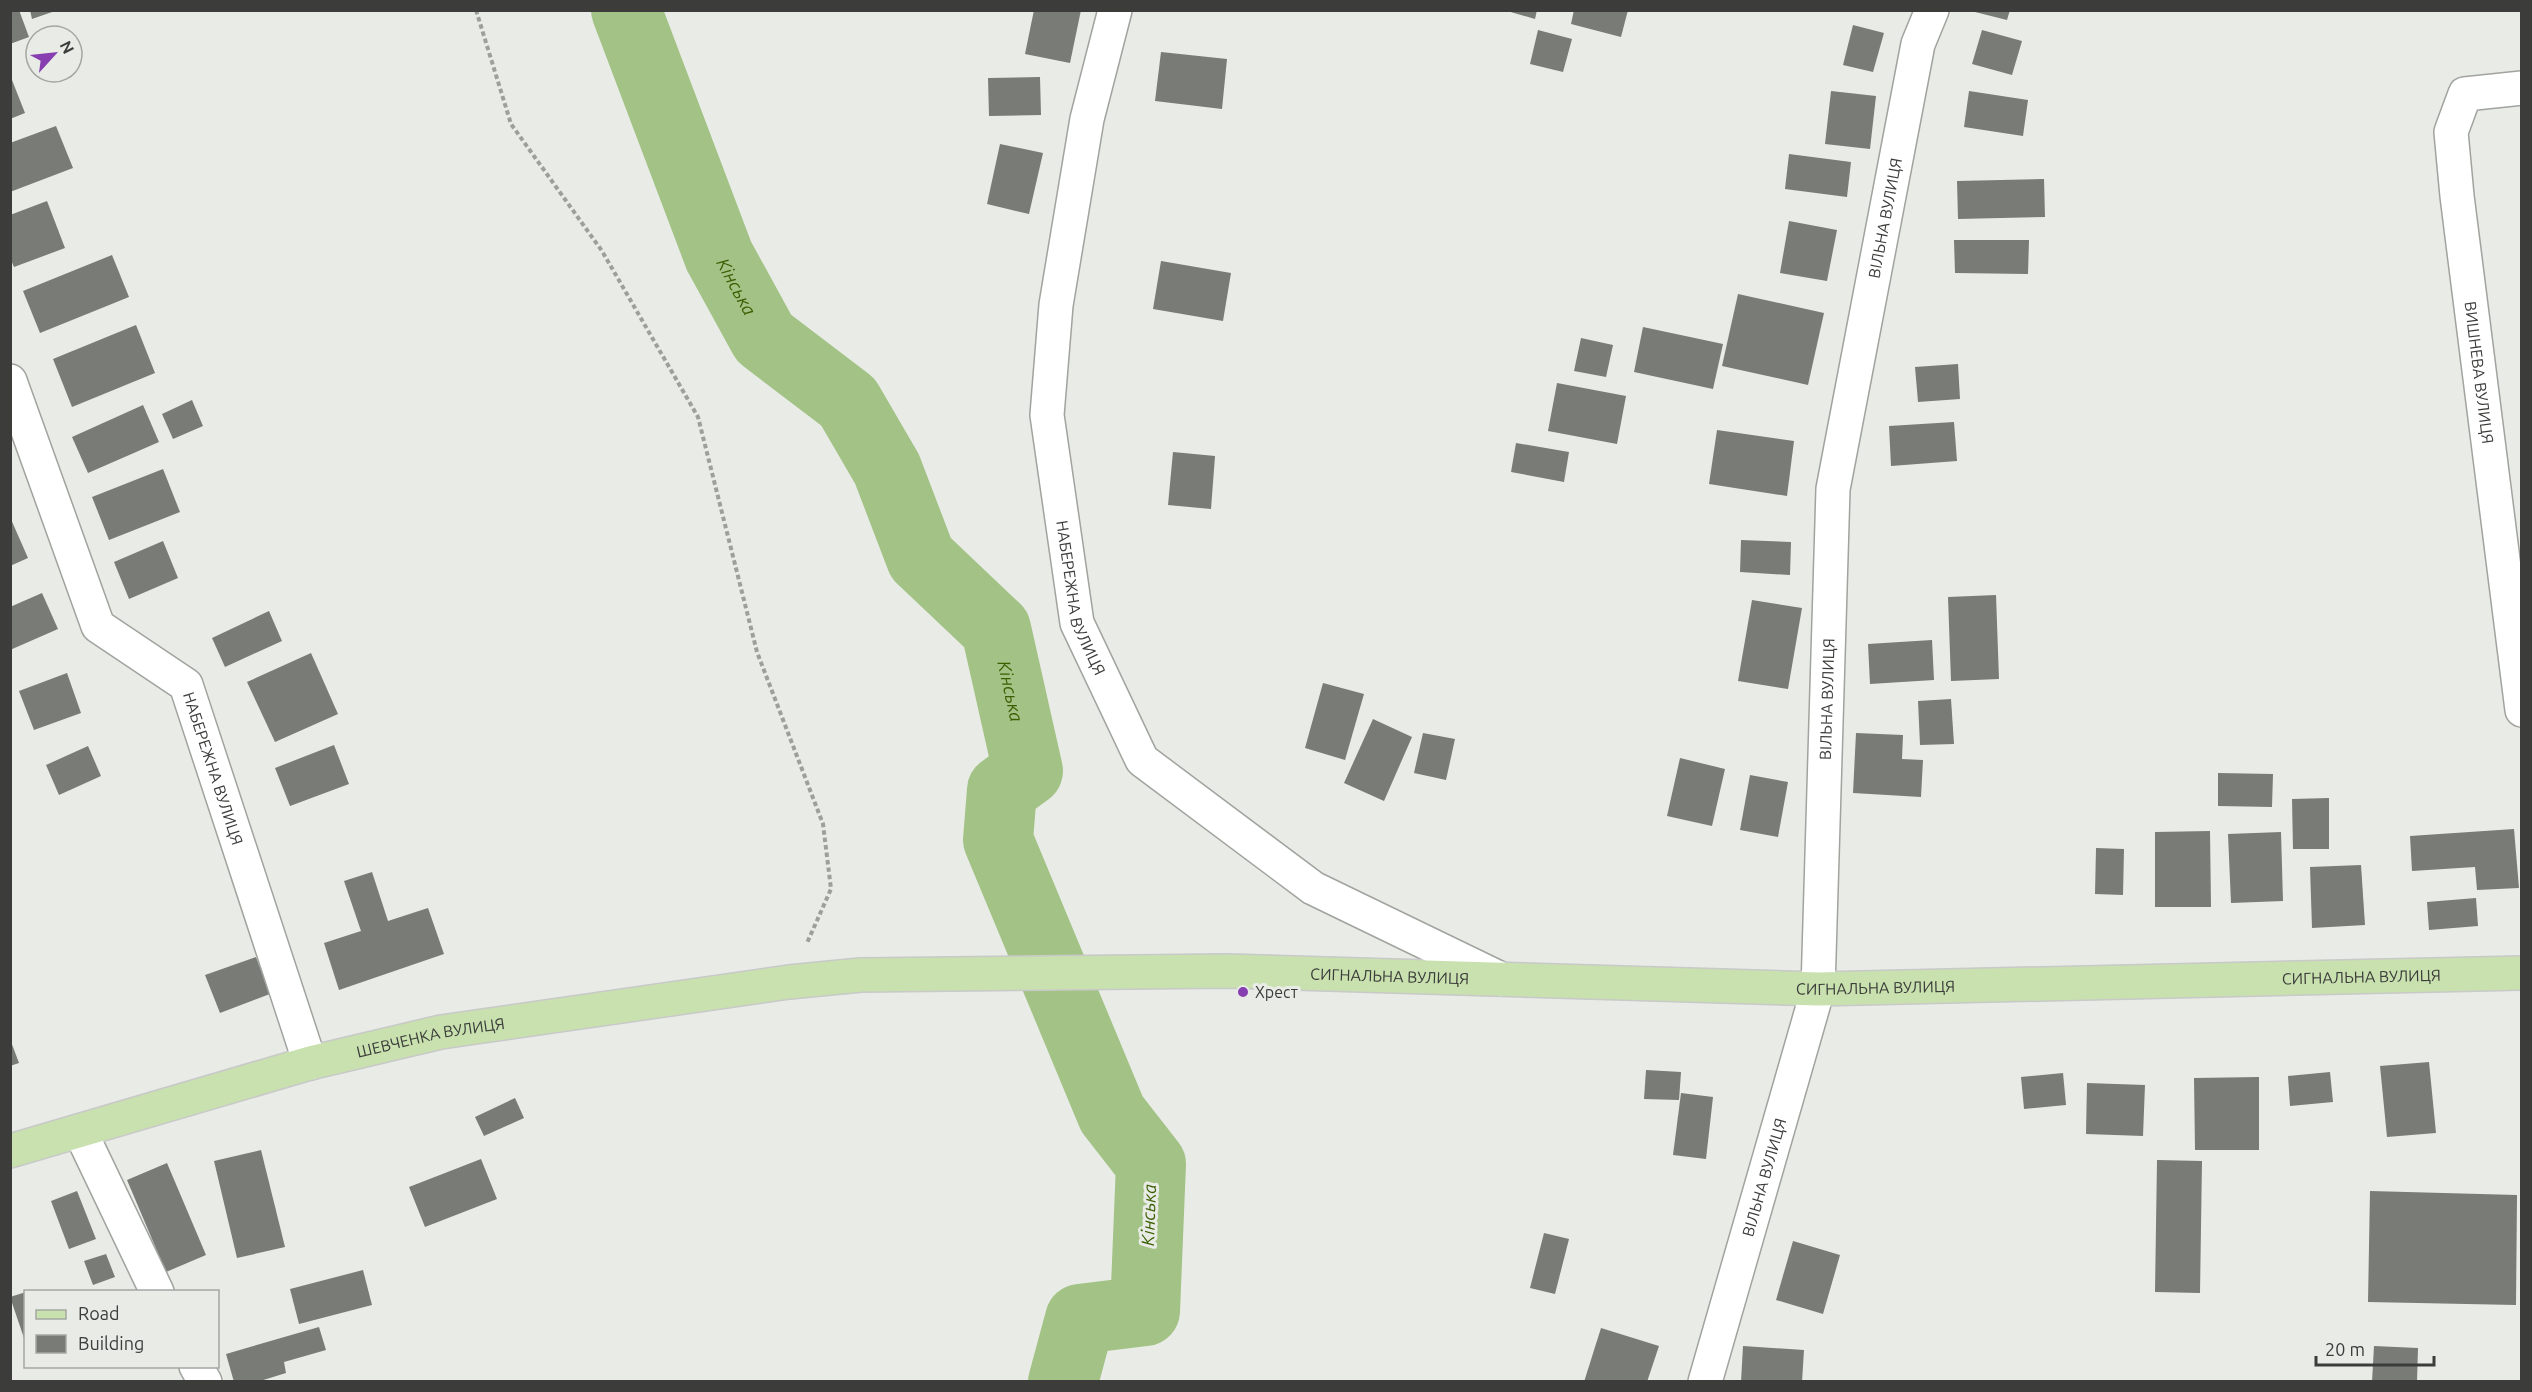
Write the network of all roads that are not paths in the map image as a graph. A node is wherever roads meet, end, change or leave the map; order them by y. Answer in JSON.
{"nodes":[{"id":1,"x":1115,"y":10,"type":"edge"},
{"id":2,"x":1932,"y":10,"type":"edge"},
{"id":3,"x":2522,"y":88,"type":"edge"},
{"id":4,"x":10,"y":381,"type":"edge"},
{"id":5,"x":2522,"y":710,"type":"edge"},
{"id":6,"x":2522,"y":973,"type":"edge"},
{"id":7,"x":861,"y":975,"type":"joint"},
{"id":8,"x":1501,"y":979,"type":"junction"},
{"id":9,"x":1818,"y":989,"type":"junction"},
{"id":10,"x":310,"y":1063,"type":"junction"},
{"id":11,"x":80,"y":1131,"type":"junction"},
{"id":12,"x":10,"y":1151,"type":"edge"},
{"id":13,"x":156,"y":1290,"type":"edge"},
{"id":14,"x":197,"y":1368,"type":"edge"},
{"id":15,"x":205,"y":1382,"type":"edge"},
{"id":16,"x":1705,"y":1382,"type":"edge"}],
"edges":[{"from":1,"to":8,"type":"street","name":"НАБЕРЕЖНА ВУЛИЦЯ"},
{"from":2,"to":9,"type":"street","name":"ВІЛЬНА ВУЛИЦЯ"},
{"from":3,"to":5,"type":"street","name":"ВИШНЕВА ВУЛИЦЯ"},
{"from":4,"to":10,"type":"street","name":"НАБЕРЕЖНА ВУЛИЦЯ"},
{"from":6,"to":9,"type":"main road","name":"СИГНАЛЬНА ВУЛИЦЯ"},
{"from":7,"to":8,"type":"main road","name":"СИГНАЛЬНА ВУЛИЦЯ"},
{"from":7,"to":10,"type":"main road","name":"ШЕВЧЕНКА ВУЛИЦЯ"},
{"from":8,"to":9,"type":"main road","name":"СИГНАЛЬНА ВУЛИЦЯ"},
{"from":9,"to":16,"type":"street","name":"ВІЛЬНА ВУЛИЦЯ"},
{"from":10,"to":11,"type":"main road","name":"ШЕВЧЕНКА ВУЛИЦЯ"},
{"from":11,"to":12,"type":"main road","name":"ШЕВЧЕНКА ВУЛИЦЯ"},
{"from":11,"to":13,"type":"street"},
{"from":14,"to":15,"type":"street"}]}
